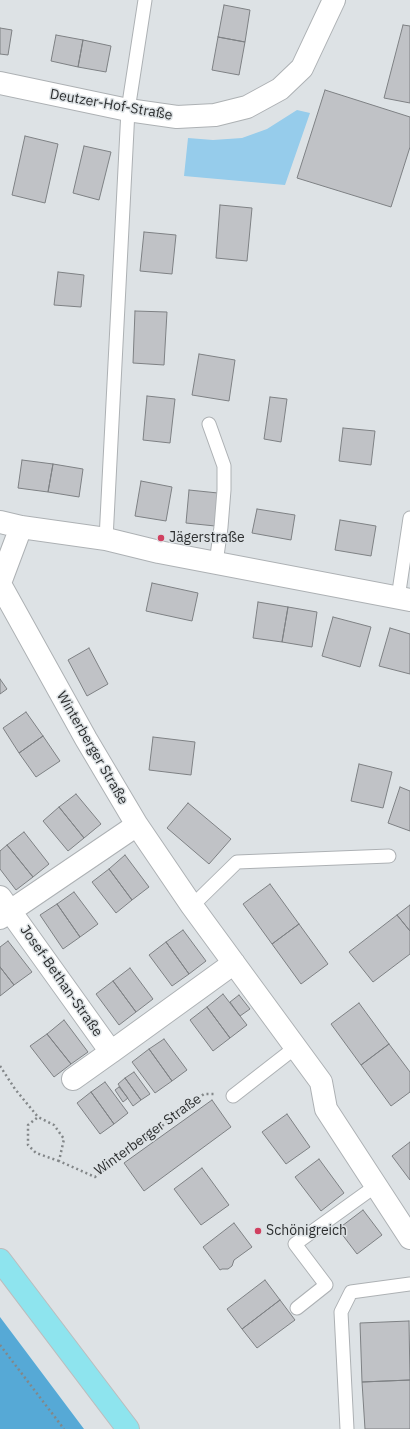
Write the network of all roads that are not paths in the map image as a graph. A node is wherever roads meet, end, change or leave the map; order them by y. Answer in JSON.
{"nodes":[{"id":1,"x":145,"y":0,"type":"edge"},
{"id":2,"x":334,"y":0,"type":"edge"},
{"id":3,"x":0,"y":83,"type":"edge"},
{"id":4,"x":128,"y":110,"type":"junction"},
{"id":5,"x":209,"y":424,"type":"dead end"},
{"id":6,"x":410,"y":518,"type":"edge"},
{"id":7,"x":10,"y":525,"type":"edge"},
{"id":8,"x":106,"y":539,"type":"junction"},
{"id":9,"x":216,"y":563,"type":"junction"},
{"id":10,"x":0,"y":584,"type":"edge"},
{"id":11,"x":404,"y":599,"type":"edge"},
{"id":12,"x":136,"y":825,"type":"junction"},
{"id":13,"x":388,"y":856,"type":"dead end"},
{"id":14,"x":192,"y":906,"type":"junction"},
{"id":15,"x":4,"y":909,"type":"edge"},
{"id":16,"x":234,"y":963,"type":"junction"},
{"id":17,"x":296,"y":1047,"type":"junction"},
{"id":18,"x":111,"y":1052,"type":"junction"},
{"id":19,"x":73,"y":1079,"type":"dead end"},
{"id":20,"x":233,"y":1096,"type":"road end"},
{"id":21,"x":377,"y":1185,"type":"junction"},
{"id":22,"x":410,"y":1238,"type":"edge"},
{"id":23,"x":0,"y":1260,"type":"edge"},
{"id":24,"x":410,"y":1284,"type":"edge"},
{"id":25,"x":297,"y":1308,"type":"dead end"},
{"id":26,"x":128,"y":1429,"type":"edge"},
{"id":27,"x":347,"y":1429,"type":"edge"}],
"edges":[{"from":1,"to":4,"type":"lane"},
{"from":2,"to":4,"type":"street","name":"Deutzer-Hof-Straße"},
{"from":3,"to":4,"type":"street","name":"Deutzer-Hof-Straße"},
{"from":4,"to":8,"type":"lane"},
{"from":5,"to":9,"type":"lane"},
{"from":6,"to":11,"type":"lane"},
{"from":7,"to":8,"type":"street"},
{"from":7,"to":10,"type":"street","name":"Winterberger Straße"},
{"from":8,"to":9,"type":"street"},
{"from":9,"to":11,"type":"street"},
{"from":10,"to":12,"type":"street","name":"Winterberger Straße"},
{"from":12,"to":14,"type":"street","name":"Winterberger Straße"},
{"from":12,"to":15,"type":"street","name":"Josef-Bethan-Straße"},
{"from":13,"to":14,"type":"lane"},
{"from":14,"to":16,"type":"street","name":"Winterberger Straße"},
{"from":15,"to":18,"type":"street","name":"Josef-Bethan-Straße"},
{"from":16,"to":17,"type":"street","name":"Winterberger Straße"},
{"from":16,"to":18,"type":"street","name":"Josef-Bethan-Straße"},
{"from":17,"to":20,"type":"lane"},
{"from":17,"to":21,"type":"street","name":"Winterberger Straße"},
{"from":18,"to":19,"type":"street","name":"Josef-Bethan-Straße"},
{"from":21,"to":22,"type":"street","name":"Winterberger Straße"},
{"from":21,"to":25,"type":"lane"},
{"from":23,"to":26,"type":"main road"},
{"from":24,"to":27,"type":"lane"}]}
